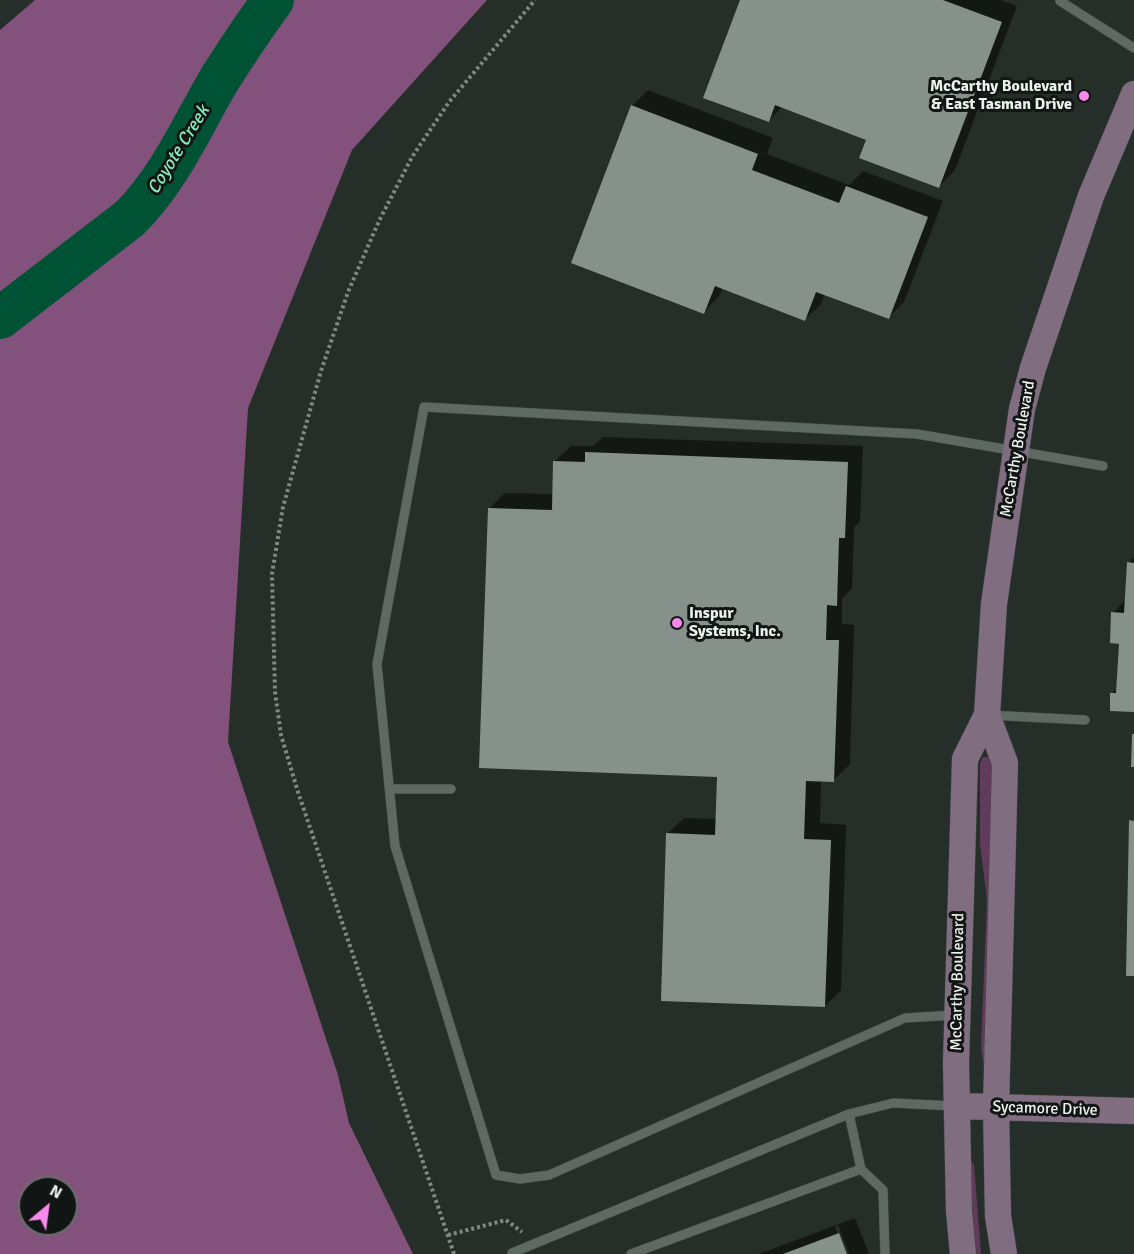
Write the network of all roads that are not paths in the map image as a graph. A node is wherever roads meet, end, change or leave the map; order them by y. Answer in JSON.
{"nodes":[{"id":1,"x":1060,"y":1,"type":"edge"},
{"id":2,"x":1134,"y":48,"type":"edge"},
{"id":3,"x":1134,"y":94,"type":"edge"},
{"id":4,"x":1015,"y":449,"type":"junction"},
{"id":5,"x":1103,"y":465,"type":"dead end"},
{"id":6,"x":987,"y":715,"type":"junction"},
{"id":7,"x":1085,"y":720,"type":"dead end"},
{"id":8,"x":390,"y":789,"type":"junction"},
{"id":9,"x":451,"y":789,"type":"dead end"},
{"id":10,"x":958,"y":1015,"type":"junction"},
{"id":11,"x":957,"y":1106,"type":"junction"},
{"id":12,"x":996,"y":1107,"type":"junction"},
{"id":13,"x":1134,"y":1111,"type":"edge"},
{"id":14,"x":849,"y":1114,"type":"junction"},
{"id":15,"x":861,"y":1169,"type":"junction"},
{"id":16,"x":512,"y":1253,"type":"edge"},
{"id":17,"x":631,"y":1254,"type":"edge"},
{"id":18,"x":885,"y":1254,"type":"edge"},
{"id":19,"x":963,"y":1254,"type":"edge"},
{"id":20,"x":1004,"y":1254,"type":"edge"}],
"edges":[{"from":1,"to":2,"type":"lane"},
{"from":3,"to":4,"type":"main road","name":"McCarthy Boulevard"},
{"from":4,"to":5,"type":"lane"},
{"from":4,"to":6,"type":"main road","name":"McCarthy Boulevard"},
{"from":4,"to":8,"type":"lane"},
{"from":6,"to":7,"type":"lane"},
{"from":6,"to":10,"type":"main road","name":"McCarthy Boulevard"},
{"from":6,"to":12,"type":"main road","name":"McCarthy Boulevard"},
{"from":8,"to":9,"type":"lane"},
{"from":8,"to":10,"type":"lane"},
{"from":10,"to":11,"type":"main road","name":"McCarthy Boulevard"},
{"from":11,"to":12,"type":"main road","name":"Sycamore Drive"},
{"from":11,"to":14,"type":"lane"},
{"from":11,"to":19,"type":"main road","name":"McCarthy Boulevard"},
{"from":12,"to":13,"type":"main road","name":"Sycamore Drive"},
{"from":12,"to":20,"type":"main road","name":"McCarthy Boulevard"},
{"from":14,"to":15,"type":"lane"},
{"from":14,"to":16,"type":"lane"},
{"from":15,"to":17,"type":"lane"},
{"from":15,"to":18,"type":"lane"}]}
